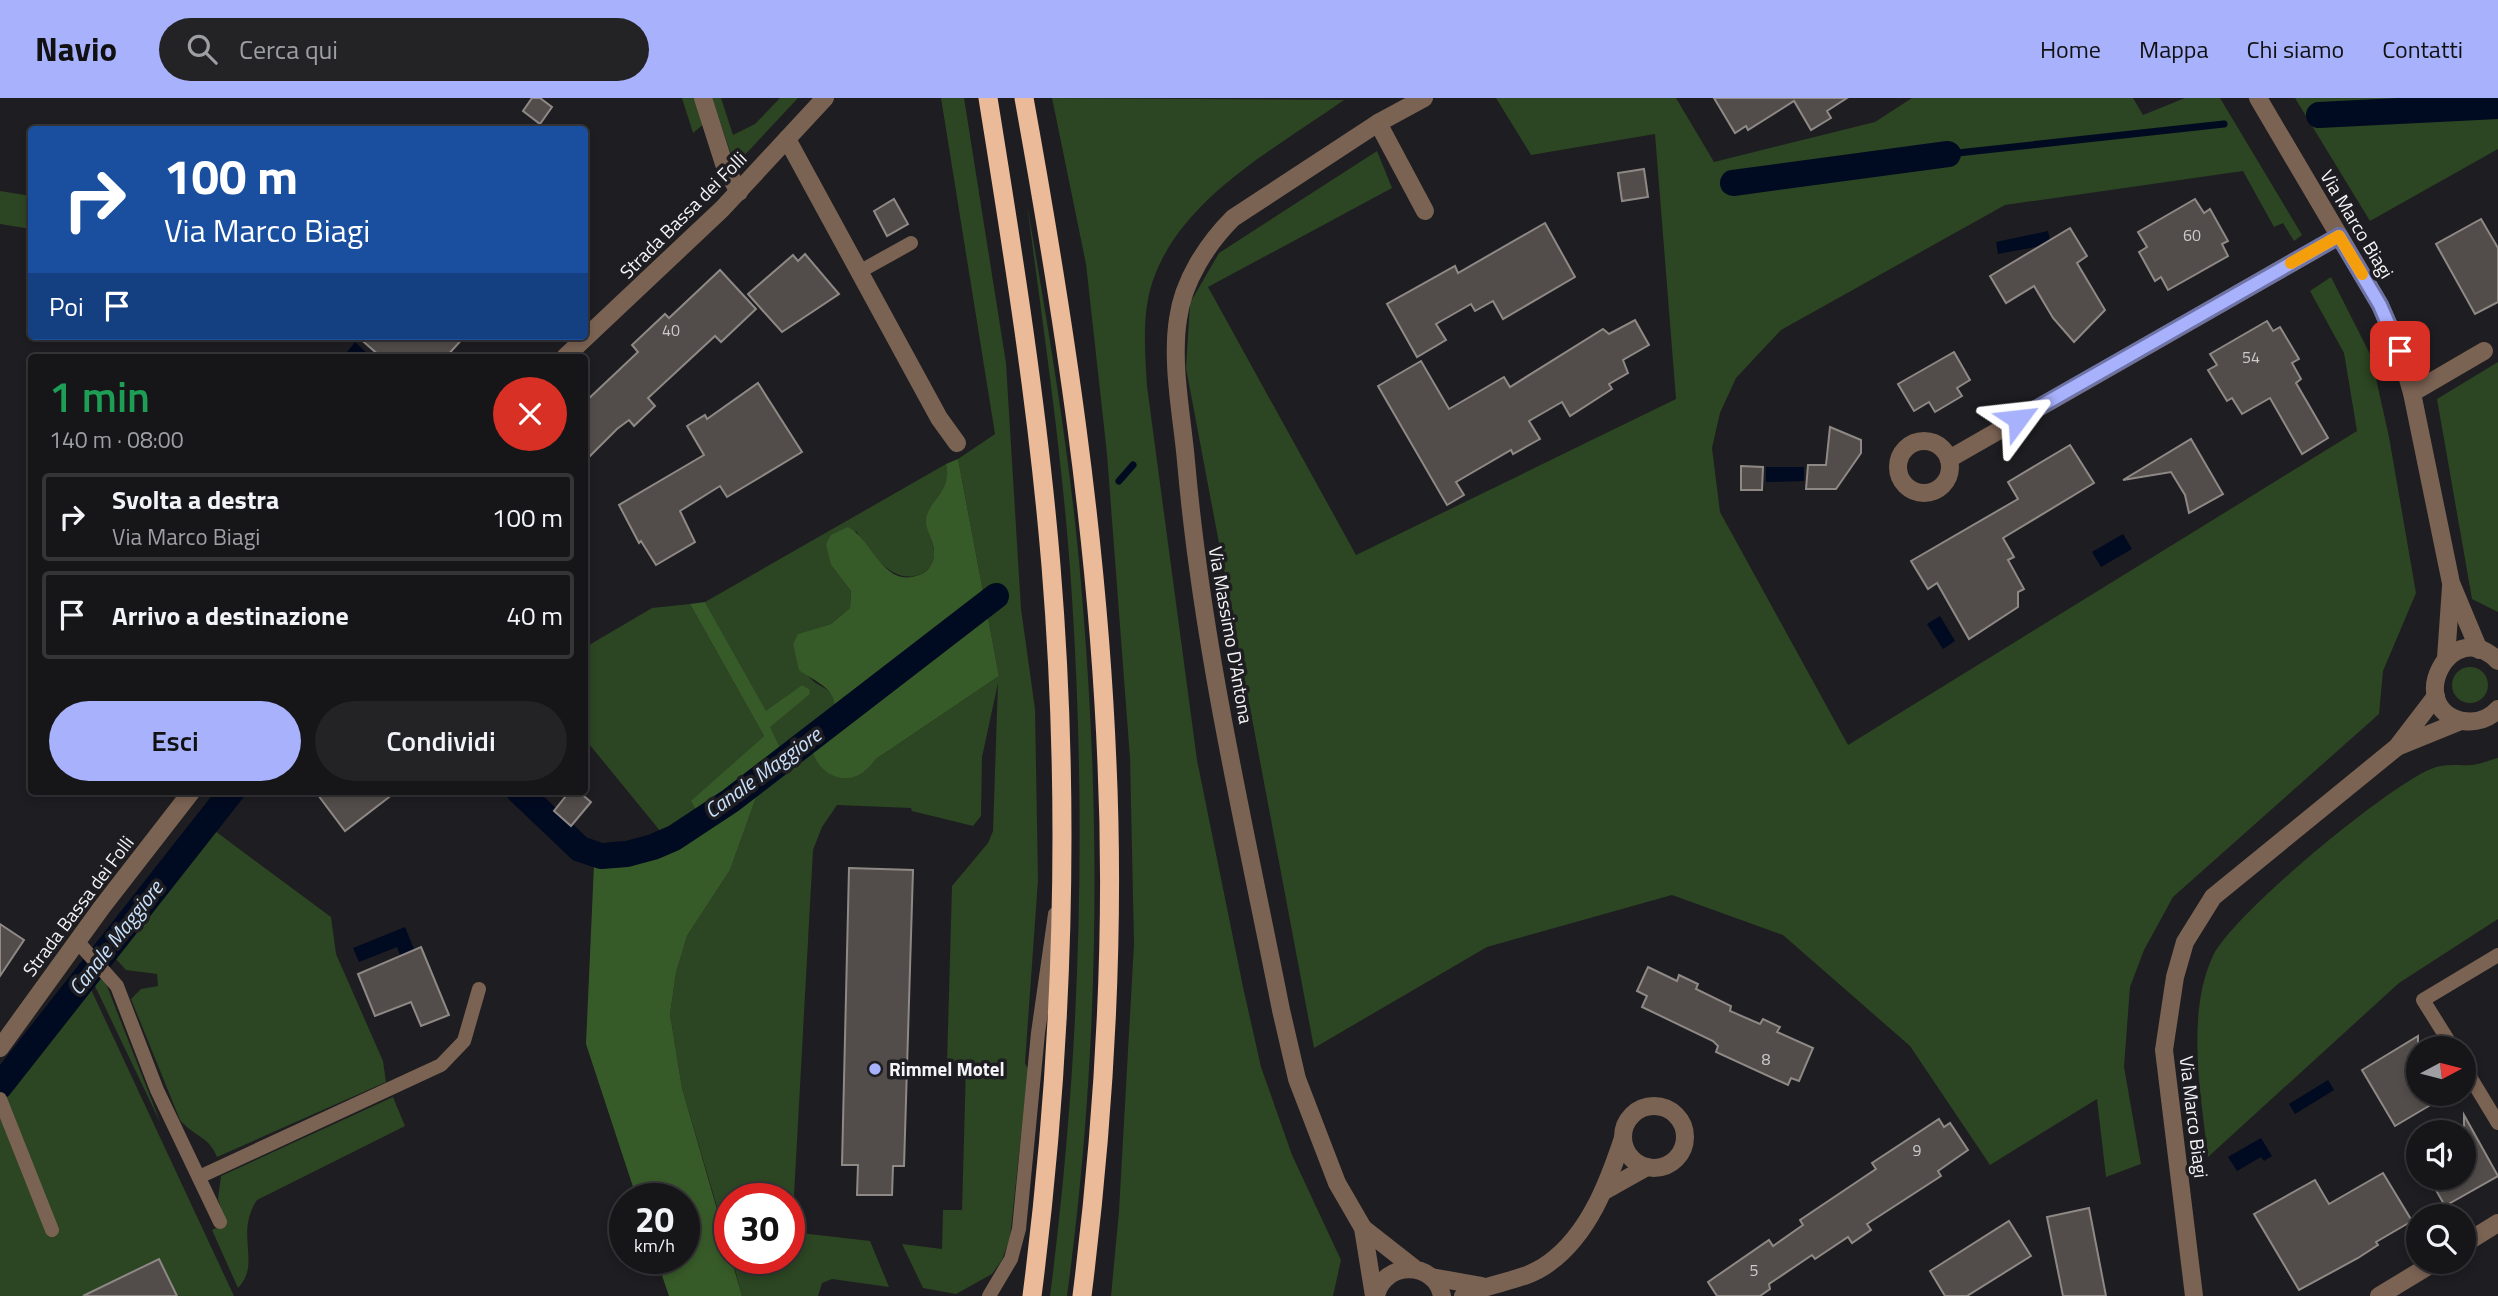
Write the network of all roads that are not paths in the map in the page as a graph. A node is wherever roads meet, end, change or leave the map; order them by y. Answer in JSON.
{"nodes":[{"id":1,"x":703,"y":98,"type":"edge"},
{"id":2,"x":825,"y":98,"type":"edge"},
{"id":3,"x":988,"y":98,"type":"edge"},
{"id":4,"x":1024,"y":98,"type":"edge"},
{"id":5,"x":1424,"y":98,"type":"edge"},
{"id":6,"x":2258,"y":98,"type":"edge"},
{"id":7,"x":1378,"y":123,"type":"junction"},
{"id":8,"x":787,"y":139,"type":"junction"},
{"id":9,"x":739,"y":192,"type":"junction"},
{"id":10,"x":1425,"y":211,"type":"dead end"},
{"id":11,"x":2339,"y":236,"type":"junction"},
{"id":12,"x":912,"y":243,"type":"dead end"},
{"id":13,"x":859,"y":272,"type":"junction"},
{"id":14,"x":588,"y":335,"type":"edge"},
{"id":15,"x":583,"y":340,"type":"edge"},
{"id":16,"x":2484,"y":351,"type":"dead end"},
{"id":17,"x":568,"y":354,"type":"edge"},
{"id":18,"x":2412,"y":393,"type":"junction"},
{"id":19,"x":957,"y":443,"type":"dead end"},
{"id":20,"x":1949,"y":459,"type":"dead end"},
{"id":21,"x":2451,"y":583,"type":"junction"},
{"id":22,"x":2479,"y":650,"type":"junction"},
{"id":23,"x":2446,"y":658,"type":"junction"},
{"id":24,"x":2498,"y":662,"type":"edge"},
{"id":25,"x":2436,"y":696,"type":"junction"},
{"id":26,"x":2497,"y":711,"type":"edge"},
{"id":27,"x":2461,"y":720,"type":"junction"},
{"id":28,"x":2397,"y":747,"type":"junction"},
{"id":29,"x":189,"y":795,"type":"edge"},
{"id":30,"x":1062,"y":836,"type":"junction"},
{"id":31,"x":77,"y":941,"type":"junction"},
{"id":32,"x":2498,"y":955,"type":"edge"},
{"id":33,"x":478,"y":989,"type":"dead end"},
{"id":34,"x":2446,"y":1036,"type":"edge"},
{"id":35,"x":0,"y":1048,"type":"edge"},
{"id":36,"x":2476,"y":1087,"type":"edge"},
{"id":37,"x":0,"y":1100,"type":"edge"},
{"id":38,"x":2498,"y":1123,"type":"edge"},
{"id":39,"x":1623,"y":1138,"type":"junction"},
{"id":40,"x":1647,"y":1167,"type":"junction"},
{"id":41,"x":199,"y":1177,"type":"junction"},
{"id":42,"x":1605,"y":1191,"type":"junction"},
{"id":43,"x":220,"y":1222,"type":"dead end"},
{"id":44,"x":2498,"y":1223,"type":"edge"},
{"id":45,"x":1363,"y":1228,"type":"junction"},
{"id":46,"x":52,"y":1230,"type":"dead end"},
{"id":47,"x":2476,"y":1237,"type":"edge"},
{"id":48,"x":1414,"y":1268,"type":"junction"},
{"id":49,"x":2415,"y":1274,"type":"edge"},
{"id":50,"x":1431,"y":1277,"type":"junction"},
{"id":51,"x":1482,"y":1286,"type":"junction"},
{"id":52,"x":989,"y":1296,"type":"edge"},
{"id":53,"x":1032,"y":1296,"type":"edge"},
{"id":54,"x":1082,"y":1296,"type":"edge"},
{"id":55,"x":1375,"y":1296,"type":"edge"},
{"id":56,"x":1442,"y":1296,"type":"edge"},
{"id":57,"x":1463,"y":1296,"type":"edge"},
{"id":58,"x":2194,"y":1296,"type":"edge"},
{"id":59,"x":2379,"y":1296,"type":"edge"}],
"edges":[{"from":1,"to":9,"type":"street"},
{"from":2,"to":8,"type":"street","name":"Strada Bassa dei Folli"},
{"from":3,"to":30,"type":"highway"},
{"from":4,"to":54,"type":"highway"},
{"from":5,"to":7,"type":"street","name":"Via Massimo D'Antona"},
{"from":6,"to":11,"type":"street","name":"Via Marco Biagi"},
{"from":7,"to":10,"type":"street"},
{"from":7,"to":45,"type":"street","name":"Via Massimo D'Antona"},
{"from":8,"to":9,"type":"street","name":"Strada Bassa dei Folli"},
{"from":8,"to":13,"type":"street"},
{"from":9,"to":14,"type":"street","name":"Strada Bassa dei Folli"},
{"from":11,"to":18,"type":"street","name":"Via Marco Biagi"},
{"from":11,"to":20,"type":"street"},
{"from":12,"to":13,"type":"lane"},
{"from":13,"to":19,"type":"street"},
{"from":15,"to":17,"type":"street","name":"Strada Bassa dei Folli"},
{"from":16,"to":18,"type":"street"},
{"from":18,"to":21,"type":"street","name":"Via Marco Biagi"},
{"from":21,"to":22,"type":"street","name":"Via Marco Biagi"},
{"from":21,"to":23,"type":"street","name":"Via Marco Biagi"},
{"from":22,"to":23,"type":"street"},
{"from":22,"to":24,"type":"street"},
{"from":23,"to":25,"type":"street","name":"Via Marco Biagi"},
{"from":25,"to":27,"type":"street"},
{"from":25,"to":28,"type":"street","name":"Via Marco Biagi"},
{"from":26,"to":27,"type":"street","name":"Via Marco Biagi"},
{"from":27,"to":28,"type":"street","name":"Via Marco Biagi"},
{"from":28,"to":58,"type":"street","name":"Via Marco Biagi"},
{"from":29,"to":31,"type":"street","name":"Strada Bassa dei Folli"},
{"from":30,"to":52,"type":"lane"},
{"from":30,"to":53,"type":"highway"},
{"from":31,"to":35,"type":"street","name":"Strada Bassa dei Folli"},
{"from":31,"to":41,"type":"lane"},
{"from":32,"to":34,"type":"lane"},
{"from":33,"to":41,"type":"lane"},
{"from":36,"to":38,"type":"lane"},
{"from":37,"to":46,"type":"lane"},
{"from":39,"to":40,"type":"street"},
{"from":39,"to":40,"type":"street"},
{"from":39,"to":42,"type":"street"},
{"from":40,"to":42,"type":"street"},
{"from":41,"to":43,"type":"lane"},
{"from":42,"to":51,"type":"street"},
{"from":44,"to":47,"type":"street"},
{"from":45,"to":48,"type":"street","name":"Via Massimo D'Antona"},
{"from":45,"to":55,"type":"street","name":"Via Massimo D'Antona"},
{"from":48,"to":50,"type":"street","name":"Via Massimo D'Antona"},
{"from":48,"to":55,"type":"street","name":"Via Massimo D'Antona"},
{"from":49,"to":59,"type":"street"},
{"from":50,"to":51,"type":"street"},
{"from":50,"to":56,"type":"street"},
{"from":51,"to":57,"type":"street"}]}
